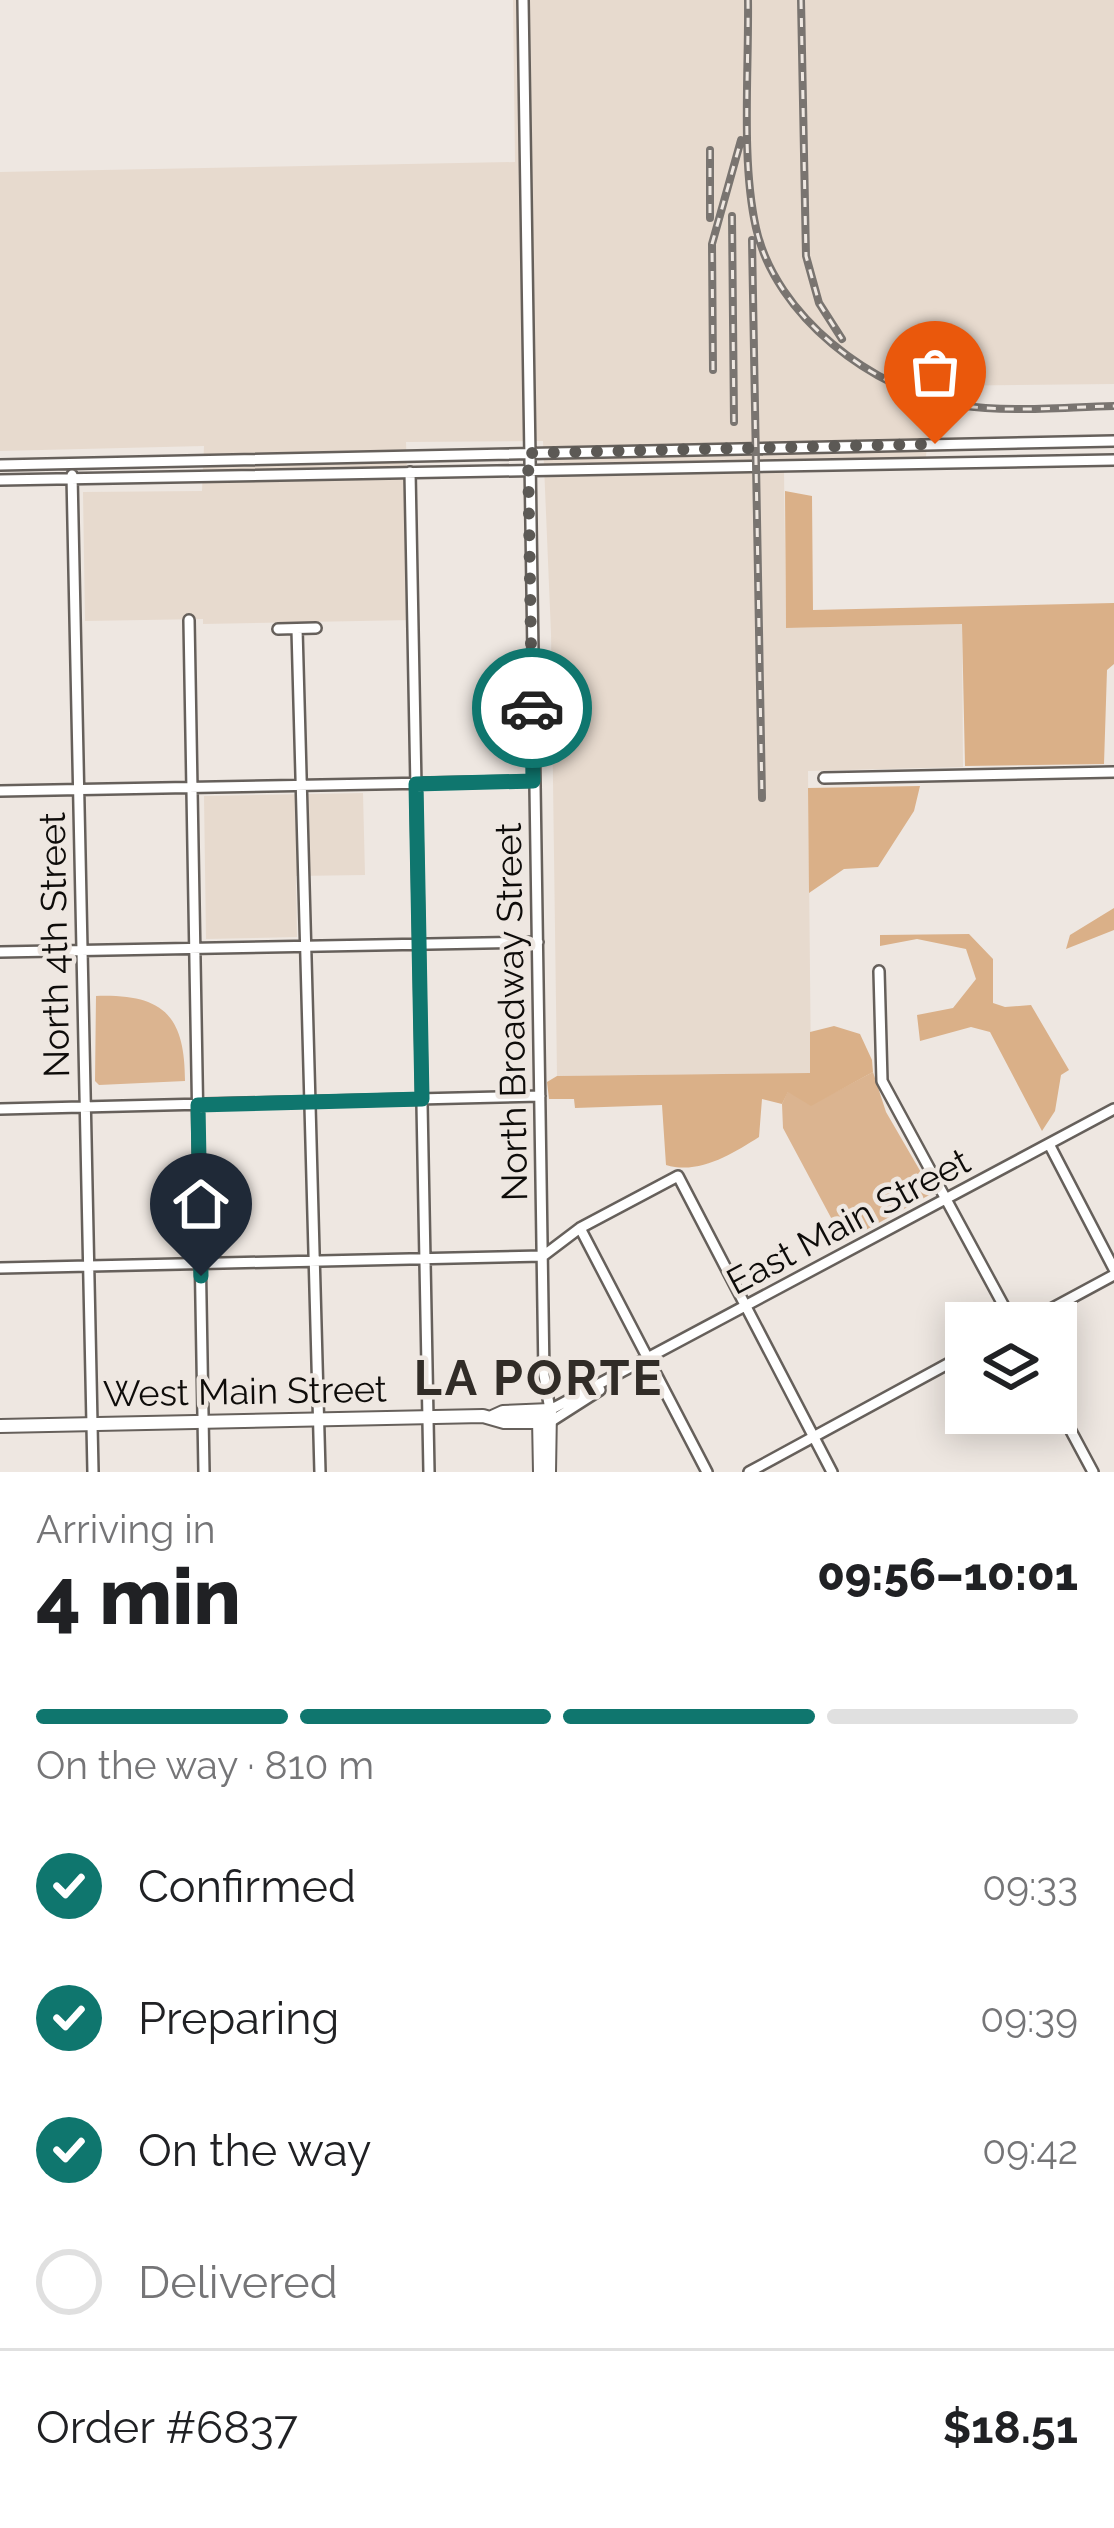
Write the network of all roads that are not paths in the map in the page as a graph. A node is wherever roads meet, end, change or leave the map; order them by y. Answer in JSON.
{"nodes":[{"id":1,"x":523,"y":0,"type":"edge"},
{"id":2,"x":1114,"y":441,"type":"edge"},
{"id":3,"x":899,"y":445,"type":"junction"},
{"id":4,"x":719,"y":448,"type":"junction"},
{"id":5,"x":528,"y":453,"type":"junction"},
{"id":6,"x":261,"y":459,"type":"junction"},
{"id":7,"x":1114,"y":460,"type":"edge"},
{"id":8,"x":188,"y":461,"type":"junction"},
{"id":9,"x":72,"y":464,"type":"junction"},
{"id":10,"x":899,"y":464,"type":"junction"},
{"id":11,"x":0,"y":465,"type":"edge"},
{"id":12,"x":719,"y":467,"type":"junction"},
{"id":13,"x":528,"y":470,"type":"junction"},
{"id":14,"x":410,"y":472,"type":"junction"},
{"id":15,"x":260,"y":476,"type":"junction"},
{"id":16,"x":188,"y":477,"type":"junction"},
{"id":17,"x":72,"y":479,"type":"junction"},
{"id":18,"x":0,"y":480,"type":"edge"},
{"id":19,"x":189,"y":620,"type":"dead end"},
{"id":20,"x":297,"y":628,"type":"junction"},
{"id":21,"x":316,"y":628,"type":"dead end"},
{"id":22,"x":278,"y":629,"type":"dead end"},
{"id":23,"x":1114,"y":772,"type":"edge"},
{"id":24,"x":824,"y":778,"type":"dead end"},
{"id":25,"x":533,"y":781,"type":"junction"},
{"id":26,"x":416,"y":784,"type":"junction"},
{"id":27,"x":302,"y":786,"type":"junction"},
{"id":28,"x":192,"y":788,"type":"junction"},
{"id":29,"x":78,"y":789,"type":"junction"},
{"id":30,"x":0,"y":791,"type":"edge"},
{"id":31,"x":538,"y":942,"type":"junction"},
{"id":32,"x":420,"y":944,"type":"junction"},
{"id":33,"x":308,"y":946,"type":"junction"},
{"id":34,"x":195,"y":948,"type":"junction"},
{"id":35,"x":82,"y":950,"type":"junction"},
{"id":36,"x":0,"y":952,"type":"edge"},
{"id":37,"x":879,"y":971,"type":"dead end"},
{"id":38,"x":540,"y":1096,"type":"junction"},
{"id":39,"x":422,"y":1099,"type":"junction"},
{"id":40,"x":310,"y":1101,"type":"junction"},
{"id":41,"x":198,"y":1105,"type":"junction"},
{"id":42,"x":84,"y":1107,"type":"junction"},
{"id":43,"x":0,"y":1109,"type":"edge"},
{"id":44,"x":1114,"y":1109,"type":"edge"},
{"id":45,"x":1049,"y":1144,"type":"junction"},
{"id":46,"x":944,"y":1199,"type":"junction"},
{"id":47,"x":580,"y":1228,"type":"junction"},
{"id":48,"x":543,"y":1256,"type":"junction"},
{"id":49,"x":424,"y":1259,"type":"junction"},
{"id":50,"x":314,"y":1262,"type":"junction"},
{"id":51,"x":201,"y":1264,"type":"junction"},
{"id":52,"x":89,"y":1266,"type":"junction"},
{"id":53,"x":0,"y":1268,"type":"edge"},
{"id":54,"x":1114,"y":1272,"type":"edge"},
{"id":55,"x":1001,"y":1302,"type":"edge"},
{"id":56,"x":1062,"y":1302,"type":"edge"},
{"id":57,"x":746,"y":1307,"type":"junction"},
{"id":58,"x":649,"y":1359,"type":"junction"},
{"id":59,"x":945,"y":1366,"type":"edge"},
{"id":60,"x":544,"y":1416,"type":"junction"},
{"id":61,"x":428,"y":1418,"type":"junction"},
{"id":62,"x":319,"y":1420,"type":"junction"},
{"id":63,"x":203,"y":1422,"type":"junction"},
{"id":64,"x":92,"y":1425,"type":"junction"},
{"id":65,"x":0,"y":1426,"type":"edge"},
{"id":66,"x":1073,"y":1434,"type":"edge"},
{"id":67,"x":813,"y":1438,"type":"junction"},
{"id":68,"x":93,"y":1472,"type":"edge"},
{"id":69,"x":204,"y":1472,"type":"edge"},
{"id":70,"x":320,"y":1472,"type":"edge"},
{"id":71,"x":429,"y":1472,"type":"edge"},
{"id":72,"x":540,"y":1472,"type":"edge"},
{"id":73,"x":550,"y":1472,"type":"edge"},
{"id":74,"x":707,"y":1472,"type":"edge"},
{"id":75,"x":748,"y":1472,"type":"edge"},
{"id":76,"x":832,"y":1472,"type":"edge"},
{"id":77,"x":1093,"y":1472,"type":"edge"}],
"edges":[{"from":1,"to":5,"type":"street","name":"North Broadway Street"},
{"from":2,"to":3,"type":"street"},
{"from":3,"to":4,"type":"street"},
{"from":3,"to":10,"type":"street"},
{"from":4,"to":5,"type":"street"},
{"from":4,"to":12,"type":"street"},
{"from":5,"to":6,"type":"street"},
{"from":5,"to":13,"type":"street","name":"North Broadway Street"},
{"from":6,"to":8,"type":"street"},
{"from":6,"to":15,"type":"street"},
{"from":7,"to":10,"type":"street"},
{"from":8,"to":9,"type":"street"},
{"from":8,"to":16,"type":"street"},
{"from":9,"to":11,"type":"street"},
{"from":9,"to":17,"type":"street","name":"North 4th Street"},
{"from":10,"to":12,"type":"street"},
{"from":12,"to":13,"type":"street"},
{"from":13,"to":14,"type":"street"},
{"from":13,"to":25,"type":"street","name":"North Broadway Street"},
{"from":14,"to":15,"type":"street"},
{"from":14,"to":26,"type":"street"},
{"from":15,"to":16,"type":"street"},
{"from":16,"to":17,"type":"street"},
{"from":17,"to":18,"type":"street"},
{"from":17,"to":29,"type":"street","name":"North 4th Street"},
{"from":19,"to":28,"type":"street"},
{"from":20,"to":21,"type":"street"},
{"from":20,"to":22,"type":"street"},
{"from":20,"to":27,"type":"street"},
{"from":23,"to":24,"type":"street"},
{"from":25,"to":26,"type":"street"},
{"from":25,"to":31,"type":"street","name":"North Broadway Street"},
{"from":26,"to":27,"type":"street"},
{"from":26,"to":32,"type":"street"},
{"from":27,"to":28,"type":"street"},
{"from":27,"to":33,"type":"street"},
{"from":28,"to":29,"type":"street"},
{"from":28,"to":34,"type":"street"},
{"from":29,"to":30,"type":"street"},
{"from":29,"to":35,"type":"street","name":"North 4th Street"},
{"from":31,"to":32,"type":"street"},
{"from":31,"to":38,"type":"street","name":"North Broadway Street"},
{"from":32,"to":33,"type":"street"},
{"from":32,"to":39,"type":"street"},
{"from":33,"to":34,"type":"street"},
{"from":33,"to":40,"type":"street"},
{"from":34,"to":35,"type":"street"},
{"from":34,"to":41,"type":"street"},
{"from":35,"to":36,"type":"street"},
{"from":35,"to":42,"type":"street","name":"North 4th Street"},
{"from":37,"to":46,"type":"street"},
{"from":38,"to":39,"type":"street"},
{"from":38,"to":48,"type":"street","name":"North Broadway Street"},
{"from":39,"to":40,"type":"street"},
{"from":39,"to":49,"type":"street"},
{"from":40,"to":41,"type":"street"},
{"from":40,"to":50,"type":"street"},
{"from":41,"to":42,"type":"street"},
{"from":41,"to":51,"type":"street"},
{"from":42,"to":43,"type":"street"},
{"from":42,"to":52,"type":"street","name":"North 4th Street"},
{"from":44,"to":45,"type":"street","name":"East Main Street"},
{"from":45,"to":46,"type":"street","name":"East Main Street"},
{"from":45,"to":54,"type":"street"},
{"from":46,"to":55,"type":"street"},
{"from":46,"to":57,"type":"street","name":"East Main Street"},
{"from":47,"to":48,"type":"street"},
{"from":47,"to":57,"type":"street"},
{"from":47,"to":58,"type":"street"},
{"from":48,"to":49,"type":"street"},
{"from":48,"to":60,"type":"street","name":"North Broadway Street"},
{"from":49,"to":50,"type":"street"},
{"from":49,"to":61,"type":"street"},
{"from":50,"to":51,"type":"street"},
{"from":50,"to":62,"type":"street"},
{"from":51,"to":52,"type":"street"},
{"from":51,"to":63,"type":"street"},
{"from":52,"to":53,"type":"street"},
{"from":52,"to":64,"type":"street","name":"North 4th Street"},
{"from":54,"to":56,"type":"street"},
{"from":57,"to":58,"type":"street","name":"East Main Street"},
{"from":57,"to":67,"type":"street"},
{"from":58,"to":60,"type":"street","name":"East Main Street"},
{"from":58,"to":74,"type":"street"},
{"from":59,"to":67,"type":"street"},
{"from":60,"to":61,"type":"main road","name":"West Main Street"},
{"from":60,"to":72,"type":"main road"},
{"from":60,"to":73,"type":"main road"},
{"from":61,"to":62,"type":"main road","name":"West Main Street"},
{"from":61,"to":71,"type":"street"},
{"from":62,"to":63,"type":"main road","name":"West Main Street"},
{"from":62,"to":70,"type":"street"},
{"from":63,"to":64,"type":"main road","name":"West Main Street"},
{"from":63,"to":69,"type":"street"},
{"from":64,"to":65,"type":"main road","name":"West Main Street"},
{"from":64,"to":68,"type":"street","name":"North 4th Street"},
{"from":66,"to":77,"type":"street"},
{"from":67,"to":75,"type":"street"},
{"from":67,"to":76,"type":"street"}]}
